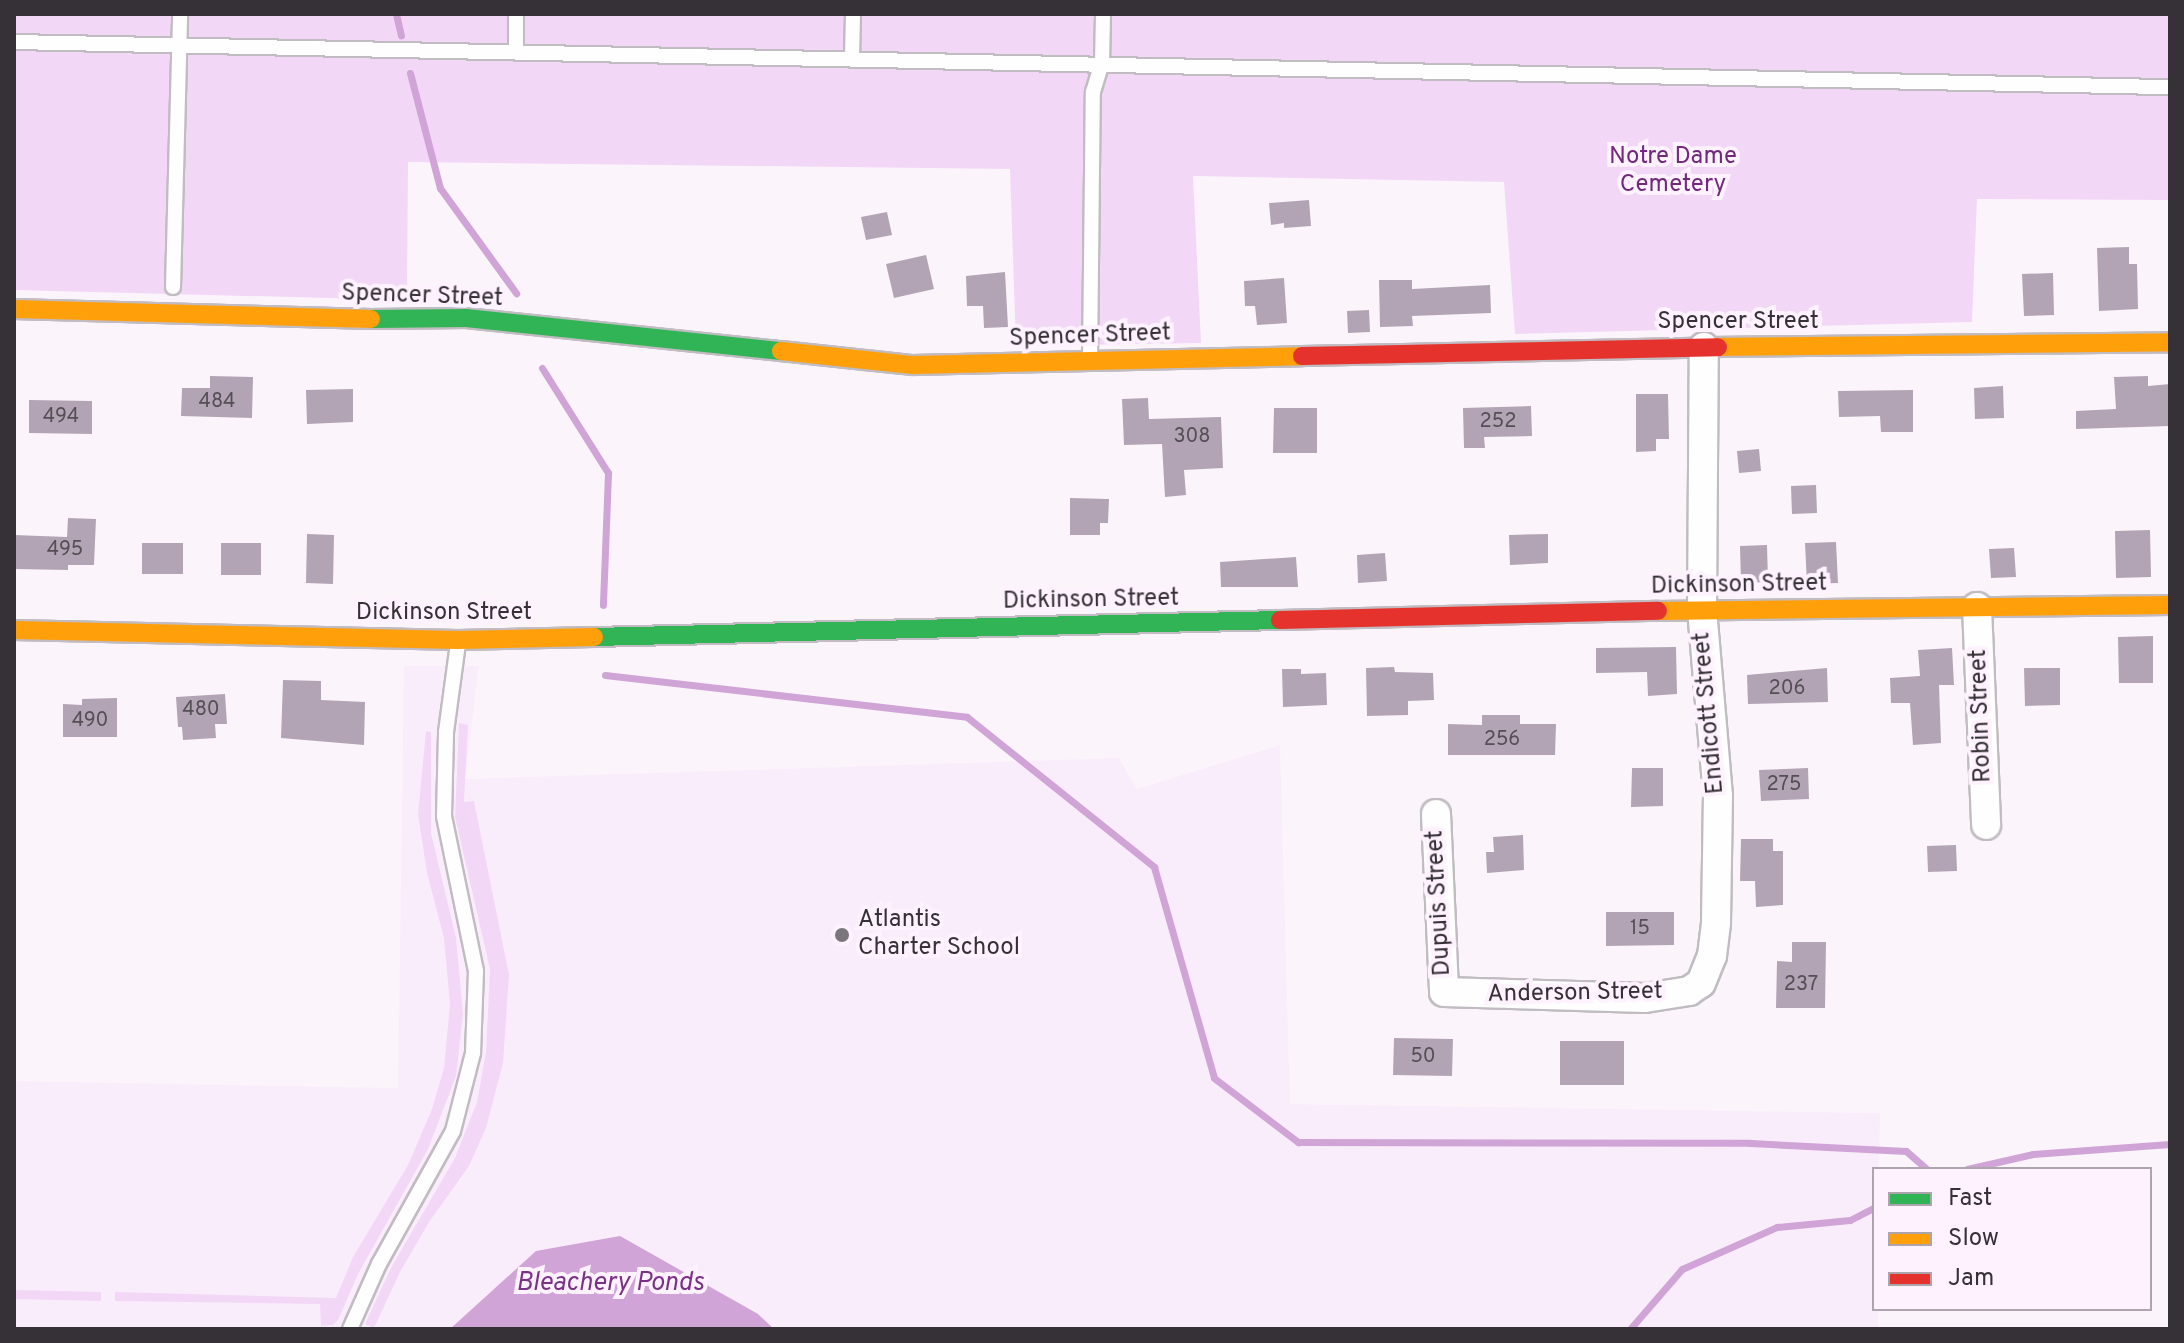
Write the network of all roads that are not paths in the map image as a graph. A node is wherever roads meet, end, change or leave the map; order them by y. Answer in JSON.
{"nodes":[{"id":1,"x":180,"y":14,"type":"edge"},
{"id":2,"x":516,"y":14,"type":"edge"},
{"id":3,"x":853,"y":14,"type":"edge"},
{"id":4,"x":1103,"y":14,"type":"edge"},
{"id":5,"x":14,"y":42,"type":"edge"},
{"id":6,"x":179,"y":45,"type":"junction"},
{"id":7,"x":516,"y":51,"type":"junction"},
{"id":8,"x":852,"y":58,"type":"junction"},
{"id":9,"x":1102,"y":63,"type":"junction"},
{"id":10,"x":2170,"y":87,"type":"edge"},
{"id":11,"x":173,"y":287,"type":"dead end"},
{"id":12,"x":14,"y":309,"type":"edge"},
{"id":13,"x":2170,"y":342,"type":"edge"},
{"id":14,"x":1704,"y":347,"type":"junction"},
{"id":15,"x":1090,"y":361,"type":"junction"},
{"id":16,"x":2170,"y":605,"type":"edge"},
{"id":17,"x":1977,"y":607,"type":"junction"},
{"id":18,"x":1702,"y":610,"type":"junction"},
{"id":19,"x":14,"y":630,"type":"edge"},
{"id":20,"x":458,"y":640,"type":"junction"},
{"id":21,"x":1436,"y":814,"type":"dead end"},
{"id":22,"x":1986,"y":825,"type":"dead end"},
{"id":23,"x":1703,"y":980,"type":"joint"},
{"id":24,"x":1444,"y":992,"type":"joint"},
{"id":25,"x":350,"y":1329,"type":"edge"}],
"edges":[{"from":1,"to":6,"type":"lane"},
{"from":2,"to":7,"type":"lane"},
{"from":3,"to":8,"type":"lane"},
{"from":4,"to":9,"type":"lane"},
{"from":5,"to":6,"type":"lane"},
{"from":6,"to":7,"type":"lane"},
{"from":6,"to":11,"type":"lane"},
{"from":7,"to":8,"type":"lane"},
{"from":8,"to":9,"type":"lane"},
{"from":9,"to":10,"type":"lane"},
{"from":9,"to":15,"type":"lane"},
{"from":12,"to":15,"type":"street","name":"Spencer Street"},
{"from":13,"to":14,"type":"street","name":"Spencer Street"},
{"from":14,"to":15,"type":"street","name":"Spencer Street"},
{"from":14,"to":18,"type":"street","name":"Endicott Street"},
{"from":16,"to":17,"type":"street","name":"Dickinson Street"},
{"from":17,"to":18,"type":"street","name":"Dickinson Street"},
{"from":17,"to":22,"type":"street","name":"Robin Street"},
{"from":18,"to":20,"type":"street","name":"Dickinson Street"},
{"from":18,"to":23,"type":"street","name":"Endicott Street"},
{"from":19,"to":20,"type":"street","name":"Dickinson Street"},
{"from":20,"to":25,"type":"lane"},
{"from":21,"to":24,"type":"street","name":"Dupuis Street"},
{"from":23,"to":24,"type":"street","name":"Anderson Street"}]}
